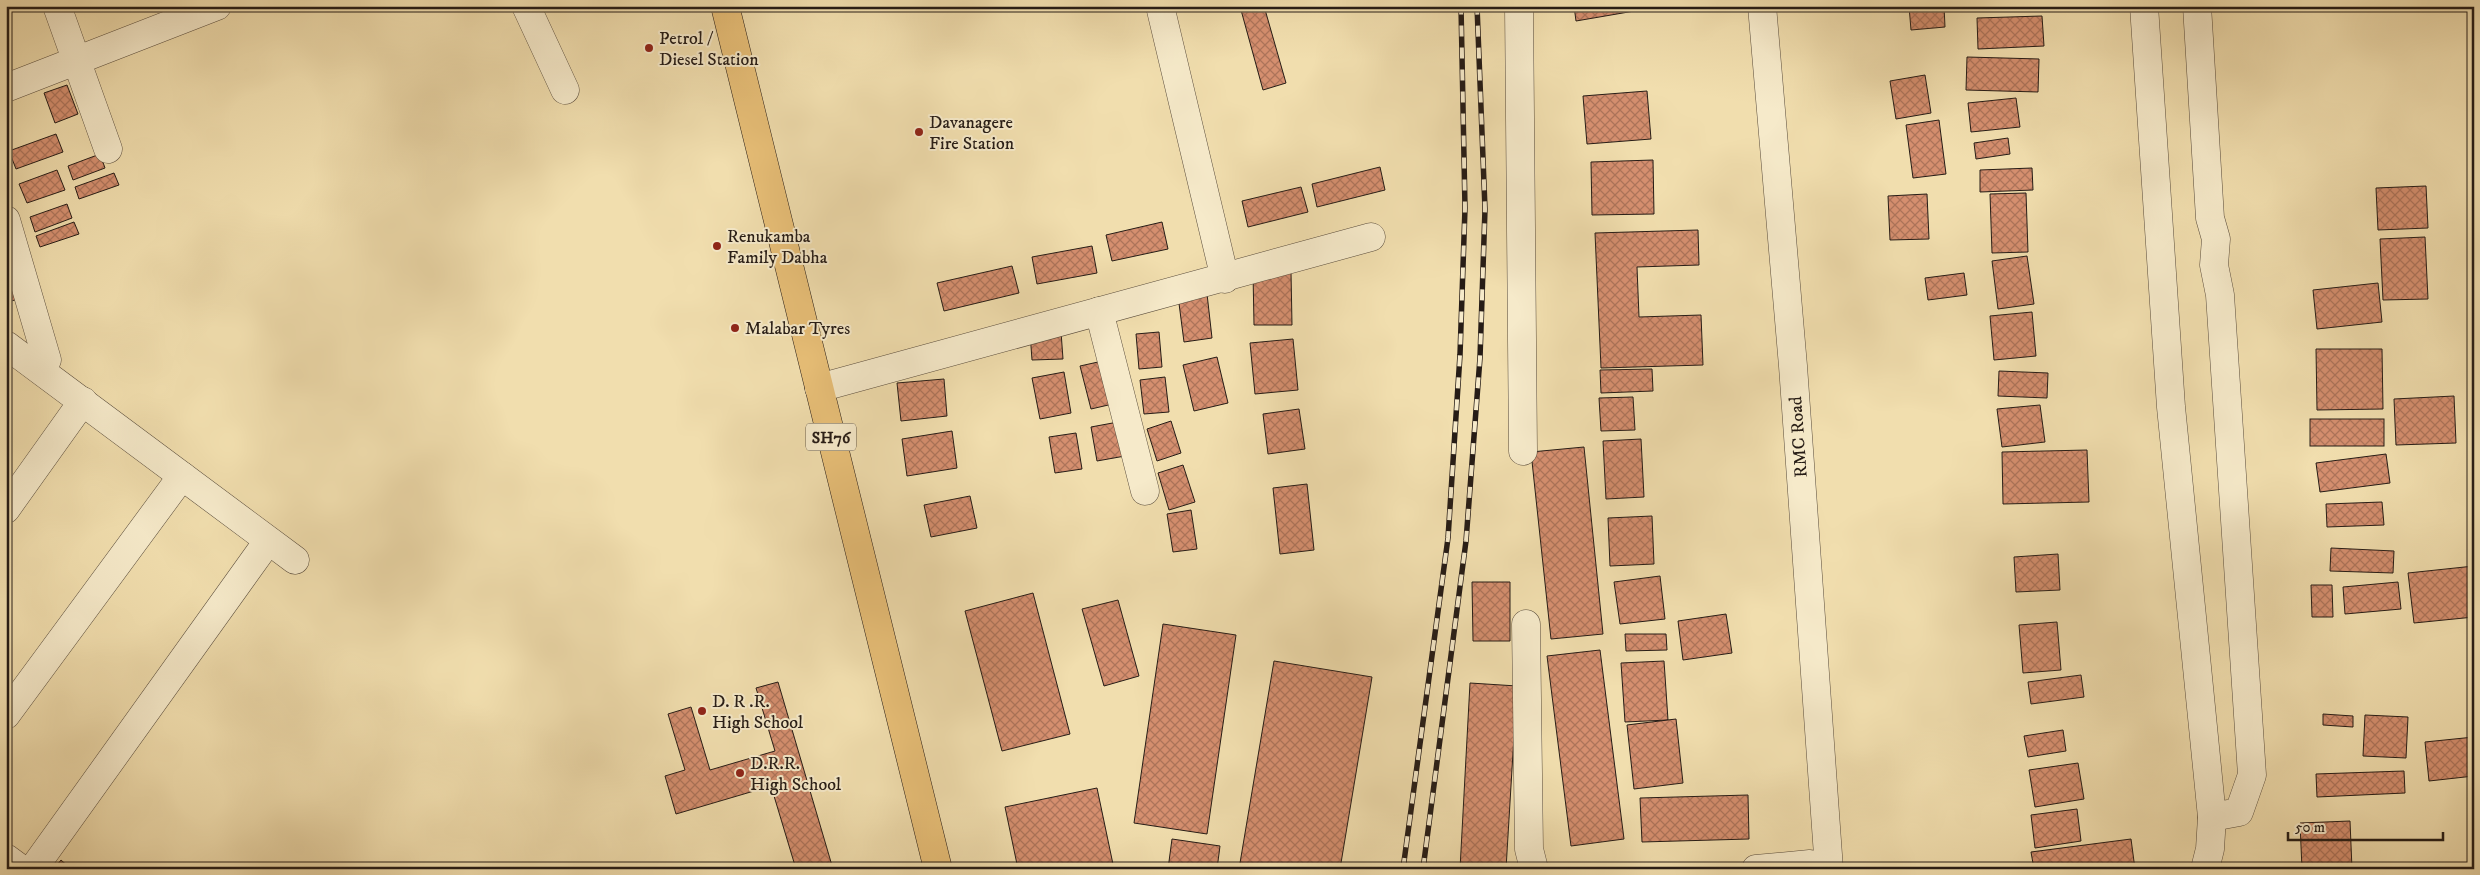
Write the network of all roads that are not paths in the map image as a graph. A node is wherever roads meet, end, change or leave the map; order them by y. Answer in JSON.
{"nodes":[{"id":1,"x":56,"y":6,"type":"edge"},
{"id":2,"x":526,"y":6,"type":"edge"},
{"id":3,"x":725,"y":6,"type":"edge"},
{"id":4,"x":1160,"y":6,"type":"edge"},
{"id":5,"x":1519,"y":6,"type":"edge"},
{"id":6,"x":1746,"y":6,"type":"edge"},
{"id":7,"x":1762,"y":6,"type":"edge"},
{"id":8,"x":2144,"y":6,"type":"edge"},
{"id":9,"x":2198,"y":6,"type":"edge"},
{"id":10,"x":214,"y":7,"type":"edge"},
{"id":11,"x":77,"y":59,"type":"junction"},
{"id":12,"x":6,"y":88,"type":"edge"},
{"id":13,"x":565,"y":90,"type":"dead end"},
{"id":14,"x":108,"y":149,"type":"dead end"},
{"id":15,"x":6,"y":220,"type":"edge"},
{"id":16,"x":1371,"y":237,"type":"dead end"},
{"id":17,"x":1225,"y":279,"type":"junction"},
{"id":18,"x":1099,"y":312,"type":"junction"},
{"id":19,"x":6,"y":344,"type":"edge"},
{"id":20,"x":47,"y":360,"type":"dead end"},
{"id":21,"x":819,"y":388,"type":"junction"},
{"id":22,"x":82,"y":402,"type":"junction"},
{"id":23,"x":1523,"y":451,"type":"dead end"},
{"id":24,"x":182,"y":476,"type":"junction"},
{"id":25,"x":1145,"y":491,"type":"dead end"},
{"id":26,"x":6,"y":508,"type":"edge"},
{"id":27,"x":268,"y":540,"type":"junction"},
{"id":28,"x":295,"y":560,"type":"dead end"},
{"id":29,"x":1526,"y":624,"type":"dead end"},
{"id":30,"x":6,"y":715,"type":"edge"},
{"id":31,"x":2212,"y":817,"type":"junction"},
{"id":32,"x":6,"y":858,"type":"edge"},
{"id":33,"x":2209,"y":862,"type":"edge"},
{"id":34,"x":1817,"y":867,"type":"edge"},
{"id":35,"x":21,"y":869,"type":"edge"},
{"id":36,"x":33,"y":869,"type":"edge"},
{"id":37,"x":938,"y":869,"type":"edge"},
{"id":38,"x":1534,"y":869,"type":"edge"},
{"id":39,"x":1756,"y":869,"type":"edge"}],
"edges":[{"from":1,"to":11,"type":"street"},
{"from":2,"to":13,"type":"street"},
{"from":3,"to":21,"type":"main road","number":"SH76"},
{"from":4,"to":17,"type":"street"},
{"from":5,"to":23,"type":"street"},
{"from":6,"to":34,"type":"street","name":"RMC Road"},
{"from":7,"to":34,"type":"street","name":"RMC Road"},
{"from":8,"to":31,"type":"street"},
{"from":9,"to":31,"type":"street"},
{"from":10,"to":11,"type":"street"},
{"from":11,"to":12,"type":"street"},
{"from":11,"to":14,"type":"street"},
{"from":15,"to":20,"type":"street"},
{"from":16,"to":17,"type":"street"},
{"from":17,"to":18,"type":"street"},
{"from":18,"to":21,"type":"street"},
{"from":18,"to":25,"type":"street"},
{"from":19,"to":22,"type":"street"},
{"from":21,"to":37,"type":"main road","number":"SH76"},
{"from":22,"to":24,"type":"street"},
{"from":22,"to":26,"type":"street"},
{"from":24,"to":27,"type":"street"},
{"from":24,"to":30,"type":"street"},
{"from":27,"to":28,"type":"street"},
{"from":27,"to":36,"type":"street"},
{"from":29,"to":38,"type":"street"},
{"from":31,"to":33,"type":"street"},
{"from":32,"to":35,"type":"street"},
{"from":34,"to":39,"type":"street"}]}
